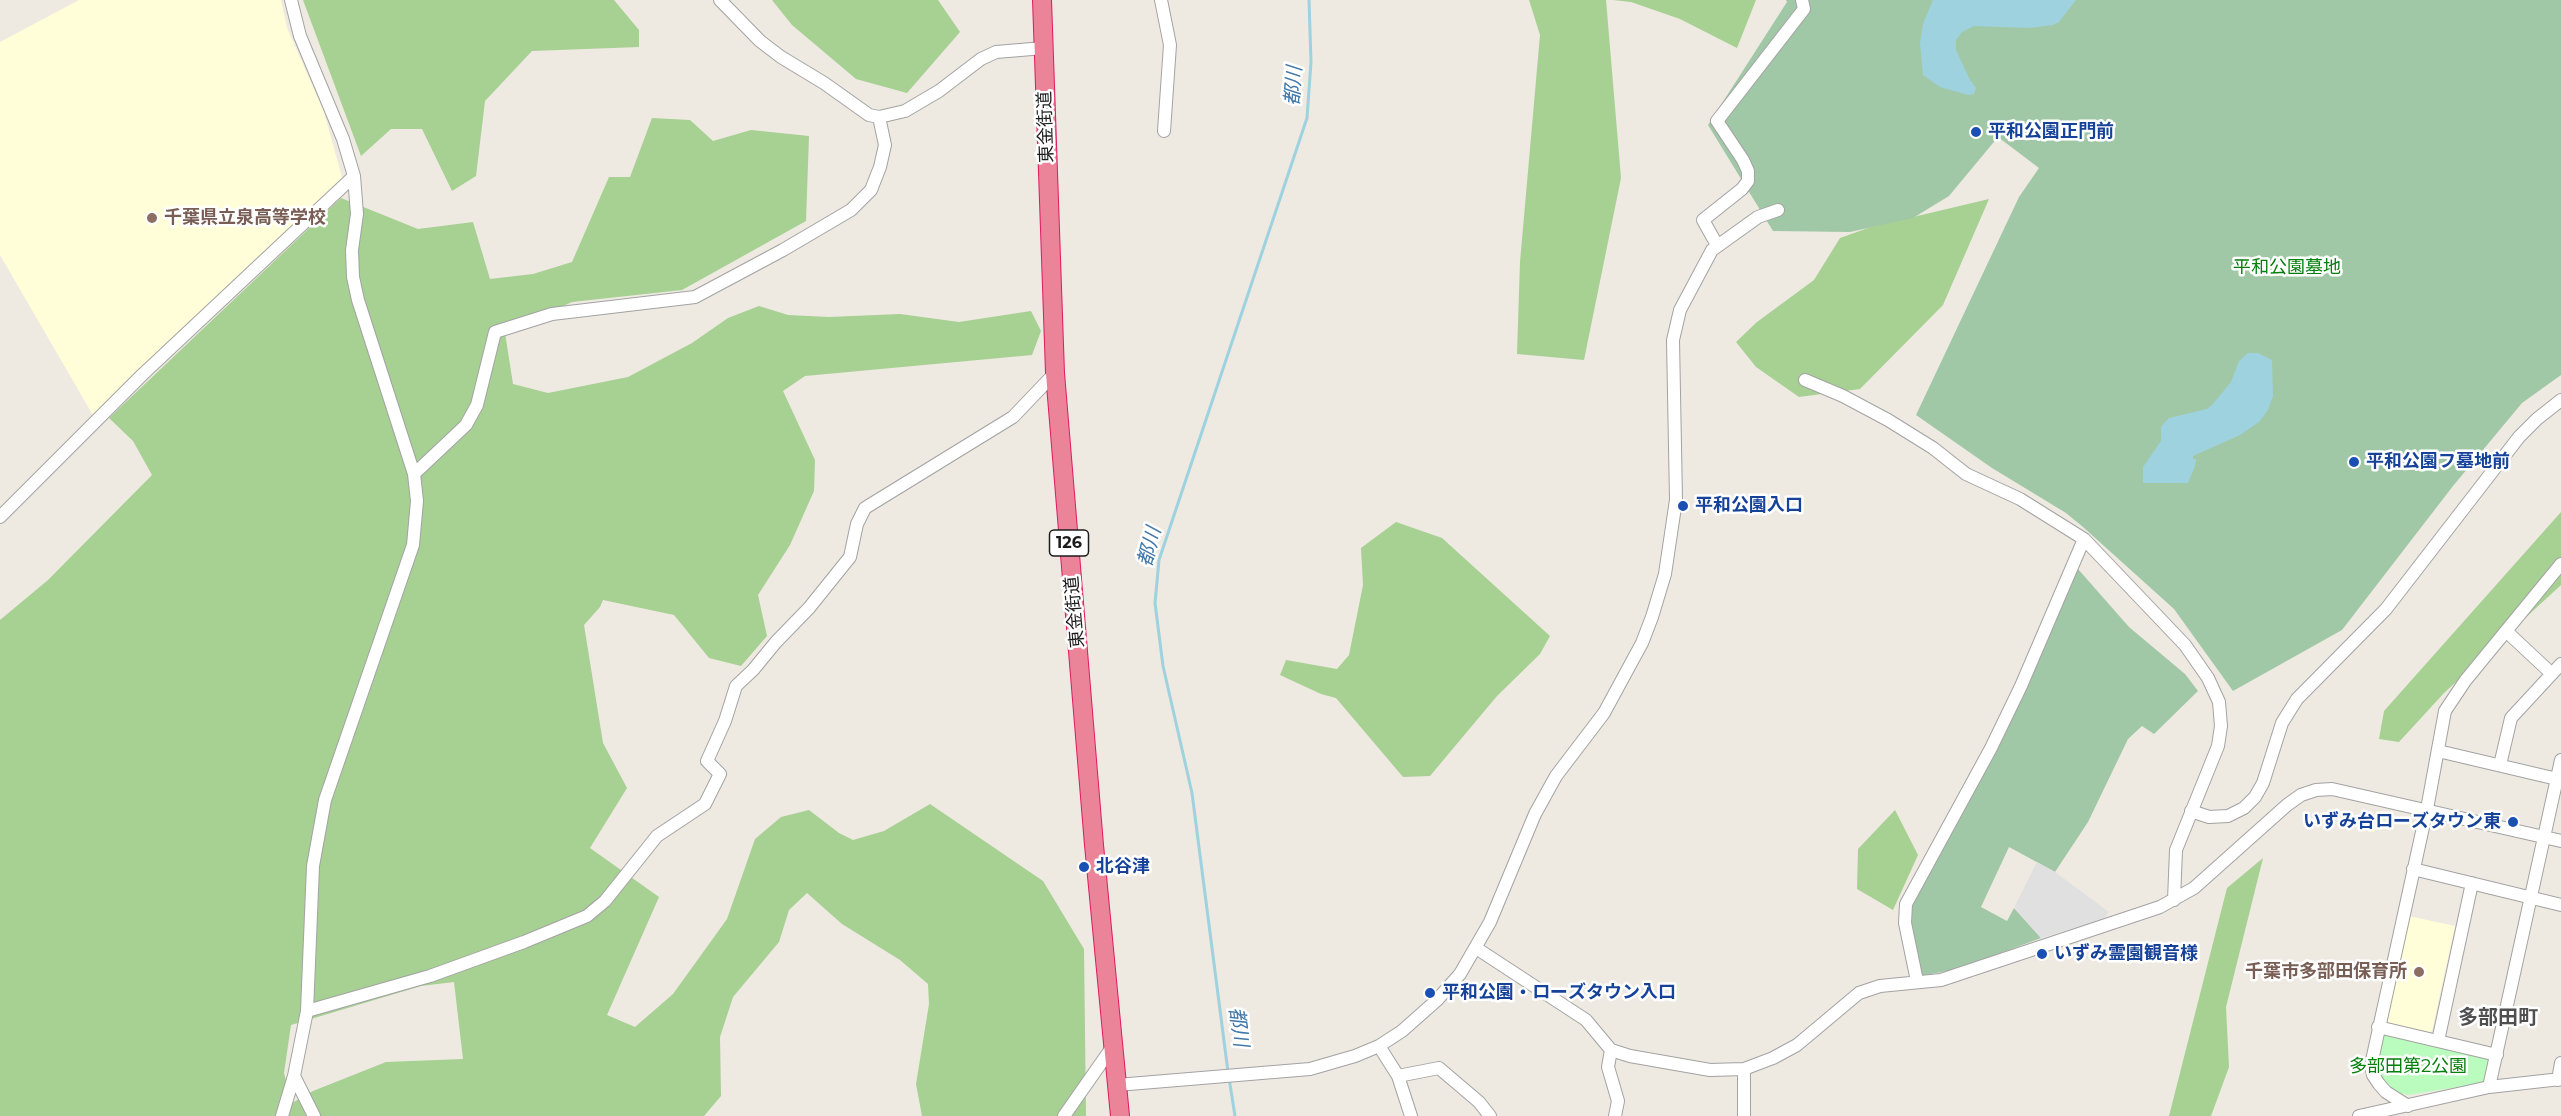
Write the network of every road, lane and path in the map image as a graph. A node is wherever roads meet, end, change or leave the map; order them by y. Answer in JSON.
{"nodes":[{"id":1,"x":291,"y":0,"type":"edge"},
{"id":2,"x":720,"y":0,"type":"edge"},
{"id":3,"x":1042,"y":0,"type":"edge"},
{"id":4,"x":1161,"y":0,"type":"edge"},
{"id":5,"x":1802,"y":0,"type":"edge"},
{"id":6,"x":1044,"y":48,"type":"junction"},
{"id":7,"x":879,"y":117,"type":"junction"},
{"id":8,"x":1164,"y":130,"type":"dead end"},
{"id":9,"x":354,"y":176,"type":"junction"},
{"id":10,"x":1778,"y":210,"type":"dead end"},
{"id":11,"x":1717,"y":245,"type":"junction"},
{"id":12,"x":1055,"y":373,"type":"junction"},
{"id":13,"x":1806,"y":380,"type":"dead end"},
{"id":14,"x":2561,"y":400,"type":"edge"},
{"id":15,"x":414,"y":474,"type":"junction"},
{"id":16,"x":0,"y":517,"type":"edge"},
{"id":17,"x":2084,"y":539,"type":"junction"},
{"id":18,"x":2561,"y":564,"type":"edge"},
{"id":19,"x":2506,"y":631,"type":"junction"},
{"id":20,"x":2561,"y":664,"type":"edge"},
{"id":21,"x":2552,"y":674,"type":"junction"},
{"id":22,"x":2438,"y":751,"type":"junction"},
{"id":23,"x":2561,"y":760,"type":"edge"},
{"id":24,"x":2500,"y":765,"type":"junction"},
{"id":25,"x":2559,"y":779,"type":"edge"},
{"id":26,"x":2427,"y":809,"type":"junction"},
{"id":27,"x":2191,"y":812,"type":"junction"},
{"id":28,"x":2544,"y":837,"type":"junction"},
{"id":29,"x":2561,"y":841,"type":"edge"},
{"id":30,"x":2413,"y":869,"type":"junction"},
{"id":31,"x":2472,"y":884,"type":"junction"},
{"id":32,"x":2530,"y":897,"type":"junction"},
{"id":33,"x":2174,"y":900,"type":"junction"},
{"id":34,"x":2561,"y":905,"type":"edge"},
{"id":35,"x":1476,"y":948,"type":"junction"},
{"id":36,"x":1917,"y":981,"type":"junction"},
{"id":37,"x":307,"y":1011,"type":"junction"},
{"id":38,"x":2378,"y":1027,"type":"junction"},
{"id":39,"x":2438,"y":1041,"type":"junction"},
{"id":40,"x":1113,"y":1046,"type":"junction"},
{"id":41,"x":1379,"y":1046,"type":"junction"},
{"id":42,"x":1611,"y":1050,"type":"junction"},
{"id":43,"x":2497,"y":1055,"type":"junction"},
{"id":44,"x":2561,"y":1063,"type":"edge"},
{"id":45,"x":1744,"y":1070,"type":"junction"},
{"id":46,"x":294,"y":1076,"type":"junction"},
{"id":47,"x":1398,"y":1076,"type":"junction"},
{"id":48,"x":2559,"y":1079,"type":"edge"},
{"id":49,"x":1117,"y":1085,"type":"junction"},
{"id":50,"x":2489,"y":1088,"type":"junction"},
{"id":51,"x":2408,"y":1106,"type":"junction"},
{"id":52,"x":282,"y":1116,"type":"edge"},
{"id":53,"x":314,"y":1116,"type":"edge"},
{"id":54,"x":1064,"y":1116,"type":"edge"},
{"id":55,"x":1120,"y":1116,"type":"edge"},
{"id":56,"x":1411,"y":1116,"type":"edge"},
{"id":57,"x":1490,"y":1116,"type":"edge"},
{"id":58,"x":1615,"y":1116,"type":"edge"},
{"id":59,"x":1744,"y":1116,"type":"edge"},
{"id":60,"x":2359,"y":1116,"type":"edge"}],
"edges":[{"from":1,"to":9,"type":"street"},
{"from":2,"to":7,"type":"street"},
{"from":3,"to":6,"type":"highway","name":"東金街道","number":"126"},
{"from":4,"to":8,"type":"street"},
{"from":5,"to":11,"type":"street"},
{"from":6,"to":7,"type":"street"},
{"from":6,"to":12,"type":"highway","name":"東金街道","number":"126"},
{"from":7,"to":15,"type":"street"},
{"from":9,"to":15,"type":"street"},
{"from":9,"to":16,"type":"street"},
{"from":10,"to":11,"type":"street"},
{"from":11,"to":35,"type":"street"},
{"from":12,"to":37,"type":"street"},
{"from":12,"to":40,"type":"highway","name":"東金街道","number":"126"},
{"from":13,"to":17,"type":"street"},
{"from":14,"to":27,"type":"street"},
{"from":15,"to":37,"type":"street"},
{"from":17,"to":27,"type":"street"},
{"from":17,"to":36,"type":"street"},
{"from":18,"to":19,"type":"street"},
{"from":19,"to":21,"type":"street"},
{"from":19,"to":22,"type":"street"},
{"from":20,"to":21,"type":"street"},
{"from":21,"to":24,"type":"street"},
{"from":22,"to":24,"type":"street"},
{"from":22,"to":26,"type":"street"},
{"from":23,"to":25,"type":"street"},
{"from":24,"to":25,"type":"street"},
{"from":25,"to":28,"type":"street"},
{"from":26,"to":28,"type":"street"},
{"from":26,"to":30,"type":"street"},
{"from":26,"to":33,"type":"street"},
{"from":27,"to":33,"type":"street"},
{"from":28,"to":29,"type":"street"},
{"from":28,"to":32,"type":"street"},
{"from":30,"to":31,"type":"street"},
{"from":30,"to":38,"type":"street"},
{"from":31,"to":32,"type":"street"},
{"from":31,"to":39,"type":"street"},
{"from":32,"to":34,"type":"street"},
{"from":32,"to":43,"type":"street"},
{"from":33,"to":36,"type":"street"},
{"from":35,"to":41,"type":"street"},
{"from":35,"to":42,"type":"street"},
{"from":36,"to":45,"type":"street"},
{"from":37,"to":46,"type":"street"},
{"from":38,"to":39,"type":"street"},
{"from":38,"to":51,"type":"street"},
{"from":39,"to":43,"type":"street"},
{"from":40,"to":49,"type":"highway","name":"東金街道","number":"126"},
{"from":40,"to":54,"type":"street"},
{"from":41,"to":47,"type":"street"},
{"from":41,"to":49,"type":"street"},
{"from":42,"to":45,"type":"street"},
{"from":42,"to":58,"type":"street"},
{"from":43,"to":50,"type":"street"},
{"from":44,"to":48,"type":"street"},
{"from":45,"to":59,"type":"street"},
{"from":46,"to":52,"type":"street"},
{"from":46,"to":53,"type":"street"},
{"from":47,"to":56,"type":"street"},
{"from":47,"to":57,"type":"street"},
{"from":48,"to":50,"type":"street"},
{"from":49,"to":55,"type":"highway","name":"東金街道","number":"126"},
{"from":50,"to":51,"type":"street"},
{"from":51,"to":60,"type":"street"}]}
